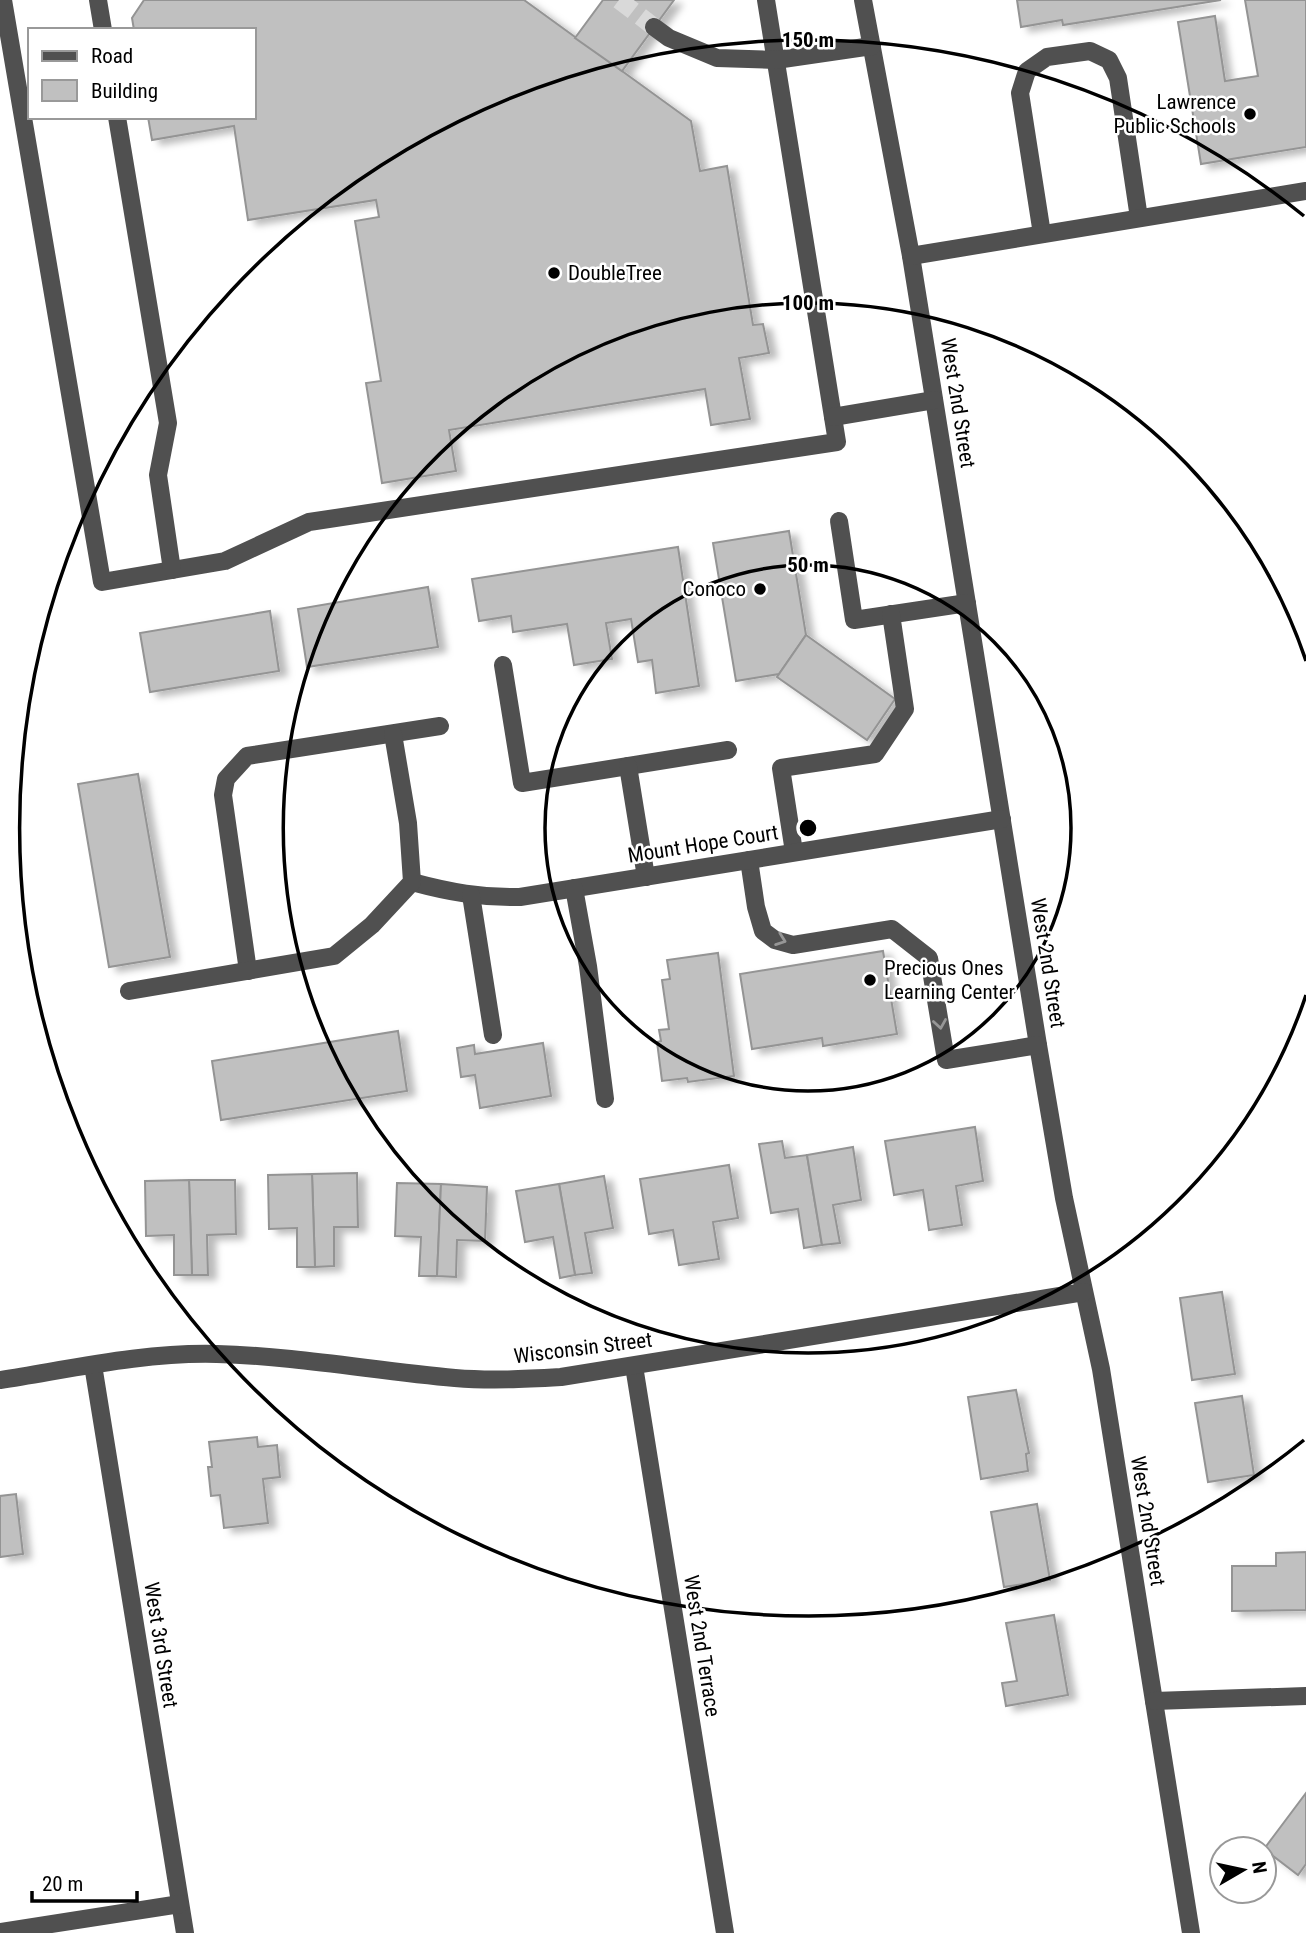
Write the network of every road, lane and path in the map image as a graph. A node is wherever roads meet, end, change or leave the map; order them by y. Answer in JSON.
{"nodes":[{"id":1,"x":3,"y":0,"type":"edge"},
{"id":2,"x":98,"y":0,"type":"edge"},
{"id":3,"x":766,"y":0,"type":"edge"},
{"id":4,"x":863,"y":0,"type":"edge"},
{"id":5,"x":654,"y":26,"type":"tunnel mouth"},
{"id":6,"x":103,"y":28,"type":"edge"},
{"id":7,"x":872,"y":46,"type":"junction"},
{"id":8,"x":776,"y":60,"type":"junction"},
{"id":9,"x":117,"y":119,"type":"edge"},
{"id":10,"x":1306,"y":191,"type":"edge"},
{"id":11,"x":1139,"y":218,"type":"junction"},
{"id":12,"x":1042,"y":234,"type":"junction"},
{"id":13,"x":911,"y":256,"type":"junction"},
{"id":14,"x":934,"y":400,"type":"junction"},
{"id":15,"x":833,"y":417,"type":"junction"},
{"id":16,"x":839,"y":521,"type":"dead end"},
{"id":17,"x":172,"y":570,"type":"junction"},
{"id":18,"x":967,"y":603,"type":"junction"},
{"id":19,"x":891,"y":614,"type":"junction"},
{"id":20,"x":503,"y":665,"type":"dead end"},
{"id":21,"x":440,"y":726,"type":"dead end"},
{"id":22,"x":393,"y":734,"type":"junction"},
{"id":23,"x":728,"y":750,"type":"dead end"},
{"id":24,"x":628,"y":766,"type":"junction"},
{"id":25,"x":1002,"y":818,"type":"junction"},
{"id":26,"x":793,"y":852,"type":"junction"},
{"id":27,"x":749,"y":860,"type":"junction"},
{"id":28,"x":646,"y":877,"type":"junction"},
{"id":29,"x":412,"y":882,"type":"junction"},
{"id":30,"x":574,"y":888,"type":"junction"},
{"id":31,"x":471,"y":895,"type":"junction"},
{"id":32,"x":248,"y":971,"type":"junction"},
{"id":33,"x":129,"y":991,"type":"dead end"},
{"id":34,"x":493,"y":1035,"type":"dead end"},
{"id":35,"x":1038,"y":1045,"type":"junction"},
{"id":36,"x":605,"y":1099,"type":"dead end"},
{"id":37,"x":1084,"y":1292,"type":"junction"},
{"id":38,"x":93,"y":1365,"type":"junction"},
{"id":39,"x":634,"y":1366,"type":"junction"},
{"id":40,"x":0,"y":1380,"type":"edge"},
{"id":41,"x":1306,"y":1696,"type":"edge"},
{"id":42,"x":1154,"y":1701,"type":"junction"},
{"id":43,"x":180,"y":1904,"type":"junction"},
{"id":44,"x":0,"y":1933,"type":"edge"},
{"id":45,"x":185,"y":1933,"type":"edge"},
{"id":46,"x":725,"y":1933,"type":"edge"},
{"id":47,"x":1191,"y":1933,"type":"edge"}],
"edges":[{"from":1,"to":17,"type":"street"},
{"from":2,"to":6,"type":"street"},
{"from":3,"to":8,"type":"street"},
{"from":4,"to":7,"type":"street","name":"West 2nd Street"},
{"from":5,"to":8,"type":"street"},
{"from":7,"to":8,"type":"street"},
{"from":7,"to":13,"type":"street","name":"West 2nd Street"},
{"from":8,"to":15,"type":"street"},
{"from":9,"to":17,"type":"street"},
{"from":10,"to":11,"type":"street"},
{"from":11,"to":12,"type":"street"},
{"from":11,"to":12,"type":"street"},
{"from":12,"to":13,"type":"street"},
{"from":13,"to":14,"type":"street","name":"West 2nd Street"},
{"from":14,"to":15,"type":"street"},
{"from":14,"to":18,"type":"street","name":"West 2nd Street"},
{"from":15,"to":17,"type":"street"},
{"from":16,"to":19,"type":"street"},
{"from":18,"to":19,"type":"street"},
{"from":18,"to":25,"type":"street","name":"West 2nd Street"},
{"from":19,"to":26,"type":"street"},
{"from":20,"to":24,"type":"street"},
{"from":21,"to":22,"type":"street"},
{"from":22,"to":29,"type":"street"},
{"from":22,"to":32,"type":"street"},
{"from":23,"to":24,"type":"street"},
{"from":24,"to":28,"type":"street"},
{"from":25,"to":26,"type":"street","name":"Mount Hope Court"},
{"from":25,"to":35,"type":"street","name":"West 2nd Street"},
{"from":26,"to":27,"type":"street","name":"Mount Hope Court"},
{"from":27,"to":28,"type":"street","name":"Mount Hope Court"},
{"from":27,"to":35,"type":"street","one_way":true},
{"from":28,"to":30,"type":"street","name":"Mount Hope Court"},
{"from":29,"to":31,"type":"street","name":"Mount Hope Court"},
{"from":29,"to":32,"type":"street"},
{"from":30,"to":31,"type":"street","name":"Mount Hope Court"},
{"from":30,"to":36,"type":"street"},
{"from":31,"to":34,"type":"street"},
{"from":32,"to":33,"type":"street"},
{"from":35,"to":37,"type":"street","name":"West 2nd Street"},
{"from":37,"to":39,"type":"street","name":"Wisconsin Street"},
{"from":37,"to":42,"type":"street","name":"West 2nd Street"},
{"from":38,"to":39,"type":"street","name":"Wisconsin Street"},
{"from":38,"to":40,"type":"street","name":"Wisconsin Street"},
{"from":38,"to":43,"type":"street","name":"West 3rd Street"},
{"from":39,"to":46,"type":"street","name":"West 2nd Terrace"},
{"from":41,"to":42,"type":"street"},
{"from":42,"to":47,"type":"street","name":"West 2nd Street"},
{"from":43,"to":44,"type":"street"},
{"from":43,"to":45,"type":"street","name":"West 3rd Street"}]}
